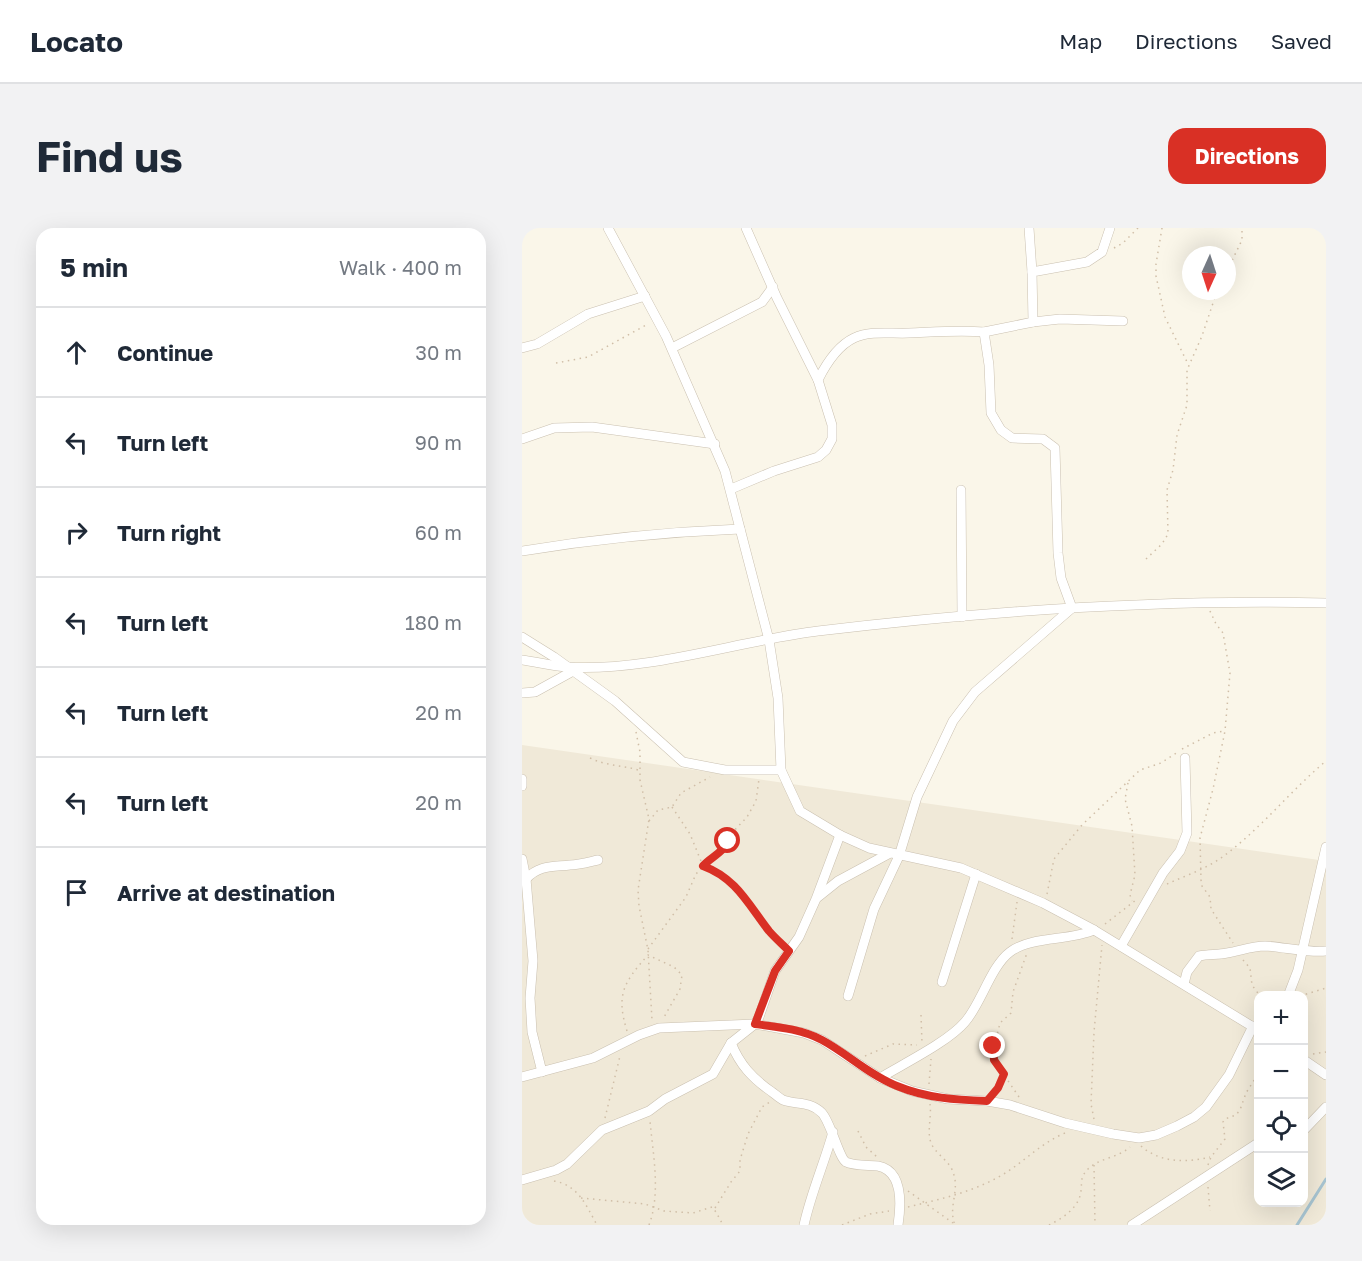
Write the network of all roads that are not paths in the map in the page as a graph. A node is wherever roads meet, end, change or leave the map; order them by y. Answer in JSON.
{"nodes":[{"id":1,"x":608,"y":228,"type":"edge"},
{"id":2,"x":746,"y":228,"type":"edge"},
{"id":3,"x":1029,"y":228,"type":"edge"},
{"id":4,"x":1110,"y":228,"type":"edge"},
{"id":5,"x":1032,"y":272,"type":"junction"},
{"id":6,"x":773,"y":287,"type":"junction"},
{"id":7,"x":645,"y":296,"type":"junction"},
{"id":8,"x":1123,"y":321,"type":"dead end"},
{"id":9,"x":1033,"y":322,"type":"junction"},
{"id":10,"x":984,"y":332,"type":"junction"},
{"id":11,"x":522,"y":348,"type":"edge"},
{"id":12,"x":672,"y":348,"type":"junction"},
{"id":13,"x":818,"y":380,"type":"junction"},
{"id":14,"x":522,"y":439,"type":"edge"},
{"id":15,"x":715,"y":444,"type":"junction"},
{"id":16,"x":731,"y":489,"type":"junction"},
{"id":17,"x":961,"y":490,"type":"dead end"},
{"id":18,"x":740,"y":529,"type":"junction"},
{"id":19,"x":522,"y":551,"type":"edge"},
{"id":20,"x":1326,"y":603,"type":"edge"},
{"id":21,"x":1072,"y":608,"type":"junction"},
{"id":22,"x":962,"y":616,"type":"junction"},
{"id":23,"x":522,"y":637,"type":"edge"},
{"id":24,"x":769,"y":640,"type":"junction"},
{"id":25,"x":522,"y":660,"type":"edge"},
{"id":26,"x":570,"y":669,"type":"junction"},
{"id":27,"x":522,"y":693,"type":"edge"},
{"id":28,"x":1185,"y":758,"type":"dead end"},
{"id":29,"x":781,"y":770,"type":"junction"},
{"id":30,"x":522,"y":779,"type":"edge"},
{"id":31,"x":522,"y":786,"type":"edge"},
{"id":32,"x":840,"y":836,"type":"junction"},
{"id":33,"x":1326,"y":847,"type":"edge"},
{"id":34,"x":895,"y":854,"type":"junction"},
{"id":35,"x":522,"y":859,"type":"edge"},
{"id":36,"x":598,"y":860,"type":"dead end"},
{"id":37,"x":976,"y":874,"type":"junction"},
{"id":38,"x":526,"y":879,"type":"junction"},
{"id":39,"x":816,"y":899,"type":"junction"},
{"id":40,"x":525,"y":902,"type":"edge"},
{"id":41,"x":1098,"y":932,"type":"junction"},
{"id":42,"x":1121,"y":946,"type":"junction"},
{"id":43,"x":1301,"y":949,"type":"junction"},
{"id":44,"x":1326,"y":951,"type":"edge"},
{"id":45,"x":522,"y":979,"type":"edge"},
{"id":46,"x":942,"y":982,"type":"dead end"},
{"id":47,"x":1184,"y":984,"type":"junction"},
{"id":48,"x":531,"y":987,"type":"junction"},
{"id":49,"x":1290,"y":991,"type":"edge"},
{"id":50,"x":848,"y":996,"type":"dead end"},
{"id":51,"x":755,"y":1024,"type":"junction"},
{"id":52,"x":1254,"y":1027,"type":"edge"},
{"id":53,"x":1254,"y":1032,"type":"edge"},
{"id":54,"x":731,"y":1043,"type":"junction"},
{"id":55,"x":1308,"y":1061,"type":"edge"},
{"id":56,"x":542,"y":1072,"type":"junction"},
{"id":57,"x":1326,"y":1075,"type":"edge"},
{"id":58,"x":522,"y":1077,"type":"edge"},
{"id":59,"x":879,"y":1078,"type":"junction"},
{"id":60,"x":1326,"y":1107,"type":"edge"},
{"id":61,"x":1308,"y":1126,"type":"edge"},
{"id":62,"x":833,"y":1132,"type":"junction"},
{"id":63,"x":1254,"y":1146,"type":"edge"},
{"id":64,"x":522,"y":1180,"type":"edge"},
{"id":65,"x":804,"y":1225,"type":"edge"},
{"id":66,"x":898,"y":1225,"type":"edge"},
{"id":67,"x":1132,"y":1225,"type":"edge"}],
"edges":[{"from":1,"to":7,"type":"street"},
{"from":2,"to":6,"type":"street"},
{"from":3,"to":5,"type":"street"},
{"from":4,"to":5,"type":"street"},
{"from":5,"to":9,"type":"street"},
{"from":6,"to":12,"type":"street"},
{"from":6,"to":13,"type":"street"},
{"from":7,"to":11,"type":"street"},
{"from":7,"to":12,"type":"street"},
{"from":8,"to":9,"type":"street"},
{"from":9,"to":10,"type":"street"},
{"from":10,"to":13,"type":"street"},
{"from":10,"to":21,"type":"street"},
{"from":12,"to":15,"type":"street"},
{"from":13,"to":16,"type":"street"},
{"from":14,"to":15,"type":"street"},
{"from":15,"to":16,"type":"street"},
{"from":16,"to":18,"type":"street"},
{"from":17,"to":22,"type":"street"},
{"from":18,"to":19,"type":"street"},
{"from":18,"to":24,"type":"street"},
{"from":20,"to":21,"type":"street"},
{"from":21,"to":22,"type":"street"},
{"from":21,"to":34,"type":"street"},
{"from":22,"to":24,"type":"street"},
{"from":23,"to":26,"type":"street"},
{"from":24,"to":26,"type":"street"},
{"from":24,"to":29,"type":"street"},
{"from":25,"to":26,"type":"street"},
{"from":26,"to":27,"type":"street"},
{"from":26,"to":29,"type":"street"},
{"from":28,"to":42,"type":"street"},
{"from":29,"to":32,"type":"street"},
{"from":30,"to":31,"type":"street"},
{"from":32,"to":34,"type":"street"},
{"from":32,"to":39,"type":"street"},
{"from":33,"to":43,"type":"street"},
{"from":34,"to":37,"type":"street"},
{"from":34,"to":39,"type":"street"},
{"from":34,"to":50,"type":"street"},
{"from":35,"to":38,"type":"street"},
{"from":36,"to":38,"type":"street"},
{"from":37,"to":41,"type":"street"},
{"from":37,"to":46,"type":"street"},
{"from":38,"to":40,"type":"street"},
{"from":39,"to":51,"type":"street"},
{"from":40,"to":48,"type":"street"},
{"from":41,"to":42,"type":"street"},
{"from":41,"to":59,"type":"street"},
{"from":42,"to":47,"type":"street"},
{"from":43,"to":44,"type":"street"},
{"from":43,"to":47,"type":"street"},
{"from":43,"to":49,"type":"street"},
{"from":45,"to":48,"type":"street"},
{"from":47,"to":52,"type":"street"},
{"from":48,"to":56,"type":"street"},
{"from":51,"to":54,"type":"street"},
{"from":51,"to":56,"type":"street"},
{"from":51,"to":59,"type":"street"},
{"from":53,"to":59,"type":"street"},
{"from":54,"to":62,"type":"street"},
{"from":54,"to":64,"type":"street"},
{"from":55,"to":57,"type":"street"},
{"from":56,"to":58,"type":"street"},
{"from":60,"to":61,"type":"street"},
{"from":62,"to":65,"type":"street"},
{"from":62,"to":66,"type":"street"},
{"from":63,"to":67,"type":"street"}]}
